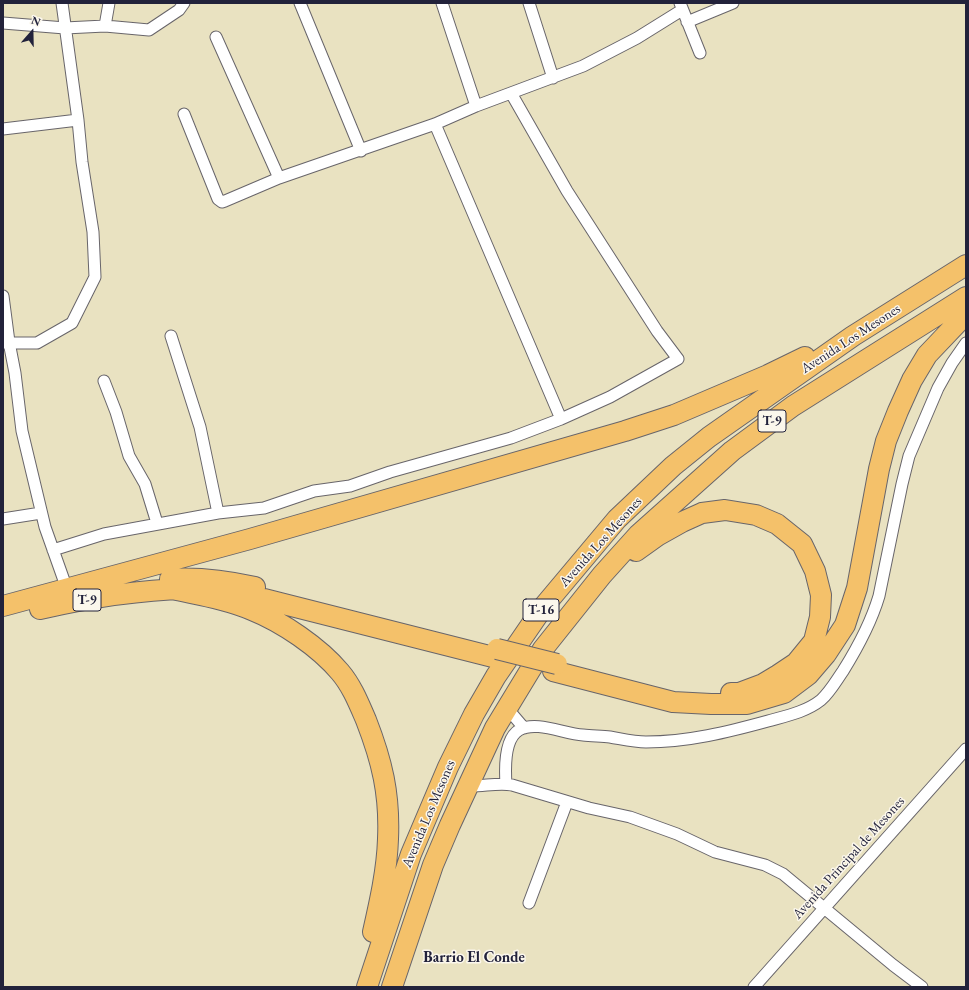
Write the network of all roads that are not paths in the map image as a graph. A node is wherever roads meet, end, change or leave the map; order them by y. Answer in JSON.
{"nodes":[{"id":1,"x":62,"y":3,"type":"edge"},
{"id":2,"x":109,"y":3,"type":"edge"},
{"id":3,"x":184,"y":3,"type":"edge"},
{"id":4,"x":300,"y":3,"type":"edge"},
{"id":5,"x":442,"y":3,"type":"edge"},
{"id":6,"x":529,"y":3,"type":"edge"},
{"id":7,"x":733,"y":3,"type":"edge"},
{"id":8,"x":681,"y":7,"type":"edge"},
{"id":9,"x":687,"y":22,"type":"junction"},
{"id":10,"x":3,"y":23,"type":"edge"},
{"id":11,"x":105,"y":26,"type":"junction"},
{"id":12,"x":66,"y":28,"type":"junction"},
{"id":13,"x":216,"y":37,"type":"dead end"},
{"id":14,"x":700,"y":53,"type":"dead end"},
{"id":15,"x":553,"y":78,"type":"junction"},
{"id":16,"x":511,"y":93,"type":"junction"},
{"id":17,"x":476,"y":106,"type":"junction"},
{"id":18,"x":184,"y":114,"type":"dead end"},
{"id":19,"x":78,"y":120,"type":"junction"},
{"id":20,"x":435,"y":124,"type":"junction"},
{"id":21,"x":3,"y":129,"type":"edge"},
{"id":22,"x":361,"y":151,"type":"junction"},
{"id":23,"x":279,"y":178,"type":"junction"},
{"id":24,"x":966,"y":265,"type":"edge"},
{"id":25,"x":3,"y":296,"type":"edge"},
{"id":26,"x":966,"y":297,"type":"edge"},
{"id":27,"x":966,"y":314,"type":"edge"},
{"id":28,"x":171,"y":336,"type":"dead end"},
{"id":29,"x":853,"y":336,"type":"junction"},
{"id":30,"x":6,"y":343,"type":"edge"},
{"id":31,"x":966,"y":343,"type":"edge"},
{"id":32,"x":104,"y":381,"type":"dead end"},
{"id":33,"x":562,"y":419,"type":"junction"},
{"id":34,"x":218,"y":512,"type":"junction"},
{"id":35,"x":41,"y":513,"type":"junction"},
{"id":36,"x":3,"y":519,"type":"edge"},
{"id":37,"x":157,"y":523,"type":"junction"},
{"id":38,"x":53,"y":550,"type":"junction"},
{"id":39,"x":602,"y":575,"type":"junction"},
{"id":40,"x":67,"y":589,"type":"junction"},
{"id":41,"x":172,"y":589,"type":"junction"},
{"id":42,"x":3,"y":606,"type":"edge"},
{"id":43,"x":3,"y":618,"type":"edge"},
{"id":44,"x":495,"y":653,"type":"junction"},
{"id":45,"x":555,"y":668,"type":"junction"},
{"id":46,"x":507,"y":708,"type":"junction"},
{"id":47,"x":524,"y":728,"type":"junction"},
{"id":48,"x":966,"y":749,"type":"edge"},
{"id":49,"x":506,"y":784,"type":"junction"},
{"id":50,"x":467,"y":786,"type":"junction"},
{"id":51,"x":567,"y":802,"type":"junction"},
{"id":52,"x":529,"y":903,"type":"dead end"},
{"id":53,"x":824,"y":908,"type":"junction"},
{"id":54,"x":361,"y":987,"type":"edge"},
{"id":55,"x":367,"y":987,"type":"edge"},
{"id":56,"x":392,"y":987,"type":"edge"},
{"id":57,"x":754,"y":987,"type":"edge"},
{"id":58,"x":922,"y":987,"type":"edge"}],
"edges":[{"from":1,"to":12,"type":"street"},
{"from":2,"to":11,"type":"street"},
{"from":3,"to":11,"type":"street"},
{"from":4,"to":22,"type":"street"},
{"from":5,"to":17,"type":"street"},
{"from":6,"to":15,"type":"street"},
{"from":7,"to":9,"type":"street"},
{"from":8,"to":9,"type":"street"},
{"from":8,"to":15,"type":"street"},
{"from":9,"to":14,"type":"street"},
{"from":10,"to":12,"type":"street"},
{"from":11,"to":12,"type":"street"},
{"from":12,"to":19,"type":"street"},
{"from":13,"to":23,"type":"street"},
{"from":15,"to":16,"type":"street"},
{"from":16,"to":17,"type":"street"},
{"from":16,"to":33,"type":"street"},
{"from":17,"to":20,"type":"street"},
{"from":18,"to":23,"type":"street"},
{"from":19,"to":21,"type":"street"},
{"from":19,"to":30,"type":"street"},
{"from":20,"to":22,"type":"street"},
{"from":20,"to":33,"type":"street"},
{"from":22,"to":23,"type":"street"},
{"from":24,"to":29,"type":"highway","name":"Avenida Los Mesones"},
{"from":25,"to":30,"type":"street"},
{"from":26,"to":39,"type":"highway","name":"Avenida Los Mesones","number":"T-9"},
{"from":27,"to":45,"type":"highway"},
{"from":28,"to":34,"type":"street"},
{"from":29,"to":40,"type":"highway"},
{"from":29,"to":55,"type":"highway","name":"Avenida Los Mesones","number":"T-16"},
{"from":30,"to":35,"type":"street"},
{"from":31,"to":47,"type":"street"},
{"from":32,"to":37,"type":"street"},
{"from":33,"to":34,"type":"street"},
{"from":34,"to":37,"type":"street"},
{"from":35,"to":36,"type":"street"},
{"from":35,"to":38,"type":"street"},
{"from":37,"to":38,"type":"street"},
{"from":38,"to":40,"type":"street"},
{"from":39,"to":45,"type":"highway"},
{"from":39,"to":46,"type":"highway","name":"Avenida Los Mesones","number":"T-16"},
{"from":40,"to":42,"type":"highway","number":"T-9"},
{"from":40,"to":44,"type":"highway"},
{"from":41,"to":43,"type":"highway","number":"T-9"},
{"from":41,"to":44,"type":"highway"},
{"from":41,"to":54,"type":"highway"},
{"from":44,"to":45,"type":"highway"},
{"from":46,"to":47,"type":"street"},
{"from":46,"to":50,"type":"highway","name":"Avenida Los Mesones","number":"T-16"},
{"from":47,"to":49,"type":"street"},
{"from":48,"to":53,"type":"street","name":"Avenida Principal de Mesones"},
{"from":49,"to":50,"type":"street"},
{"from":49,"to":51,"type":"street"},
{"from":50,"to":56,"type":"highway","name":"Avenida Los Mesones","number":"T-16"},
{"from":51,"to":52,"type":"street"},
{"from":51,"to":53,"type":"street"},
{"from":53,"to":57,"type":"street","name":"Avenida Principal de Mesones"},
{"from":53,"to":58,"type":"street"}]}
